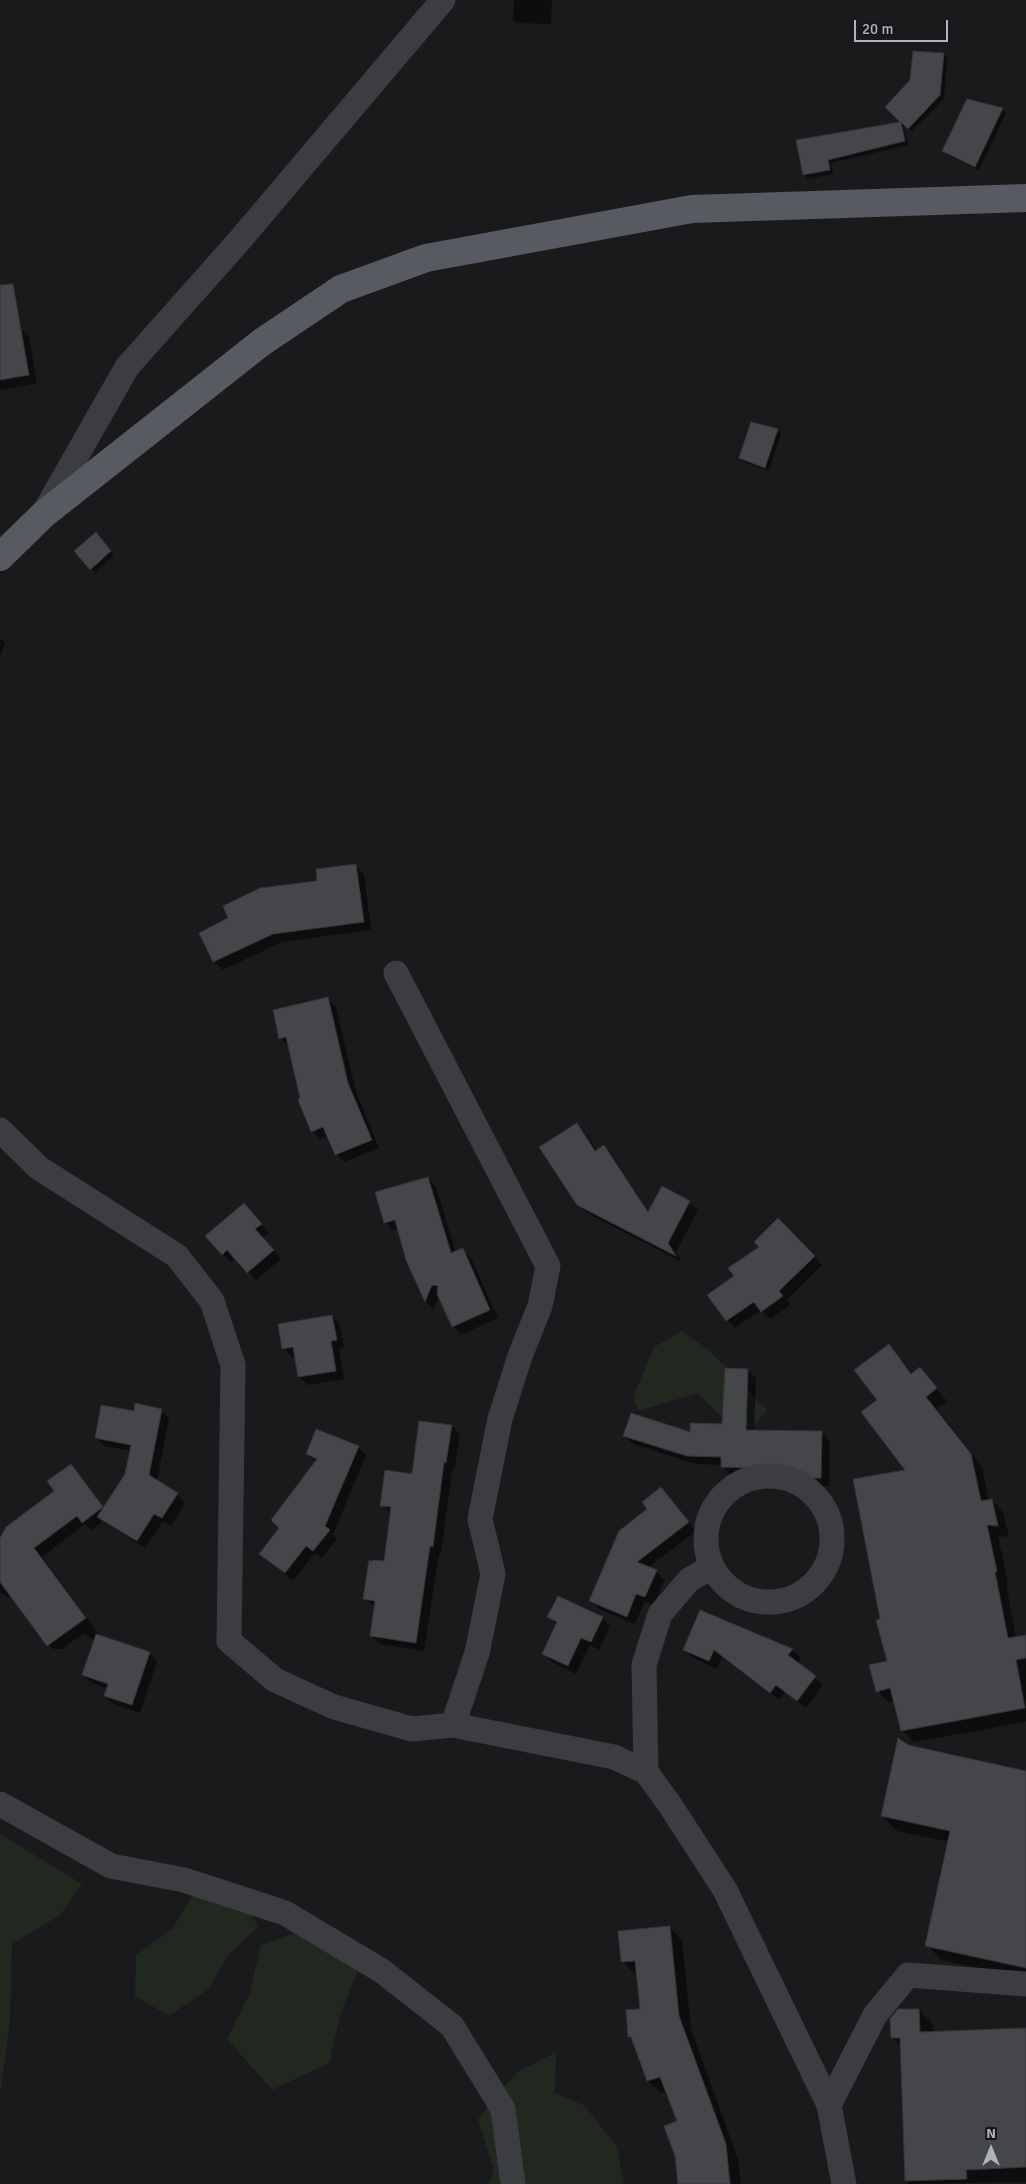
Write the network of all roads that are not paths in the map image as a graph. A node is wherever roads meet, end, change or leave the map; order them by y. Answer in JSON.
{"nodes":[{"id":1,"x":443,"y":0,"type":"edge"},
{"id":2,"x":1026,"y":198,"type":"edge"},
{"id":3,"x":44,"y":514,"type":"junction"},
{"id":4,"x":0,"y":557,"type":"edge"},
{"id":5,"x":396,"y":973,"type":"dead end"},
{"id":6,"x":0,"y":1130,"type":"edge"},
{"id":7,"x":711,"y":1567,"type":"junction"},
{"id":8,"x":453,"y":1725,"type":"junction"},
{"id":9,"x":646,"y":1772,"type":"junction"},
{"id":10,"x":0,"y":1804,"type":"edge"},
{"id":11,"x":1026,"y":1984,"type":"edge"},
{"id":12,"x":829,"y":2105,"type":"junction"},
{"id":13,"x":513,"y":2184,"type":"edge"},
{"id":14,"x":844,"y":2184,"type":"edge"}],
"edges":[{"from":1,"to":3,"type":"street"},
{"from":2,"to":3,"type":"main road"},
{"from":3,"to":4,"type":"main road"},
{"from":5,"to":8,"type":"street"},
{"from":6,"to":8,"type":"street"},
{"from":7,"to":7,"type":"street"},
{"from":7,"to":9,"type":"street"},
{"from":8,"to":9,"type":"street"},
{"from":9,"to":12,"type":"street"},
{"from":10,"to":13,"type":"street"},
{"from":11,"to":12,"type":"street"},
{"from":12,"to":14,"type":"street"}]}
